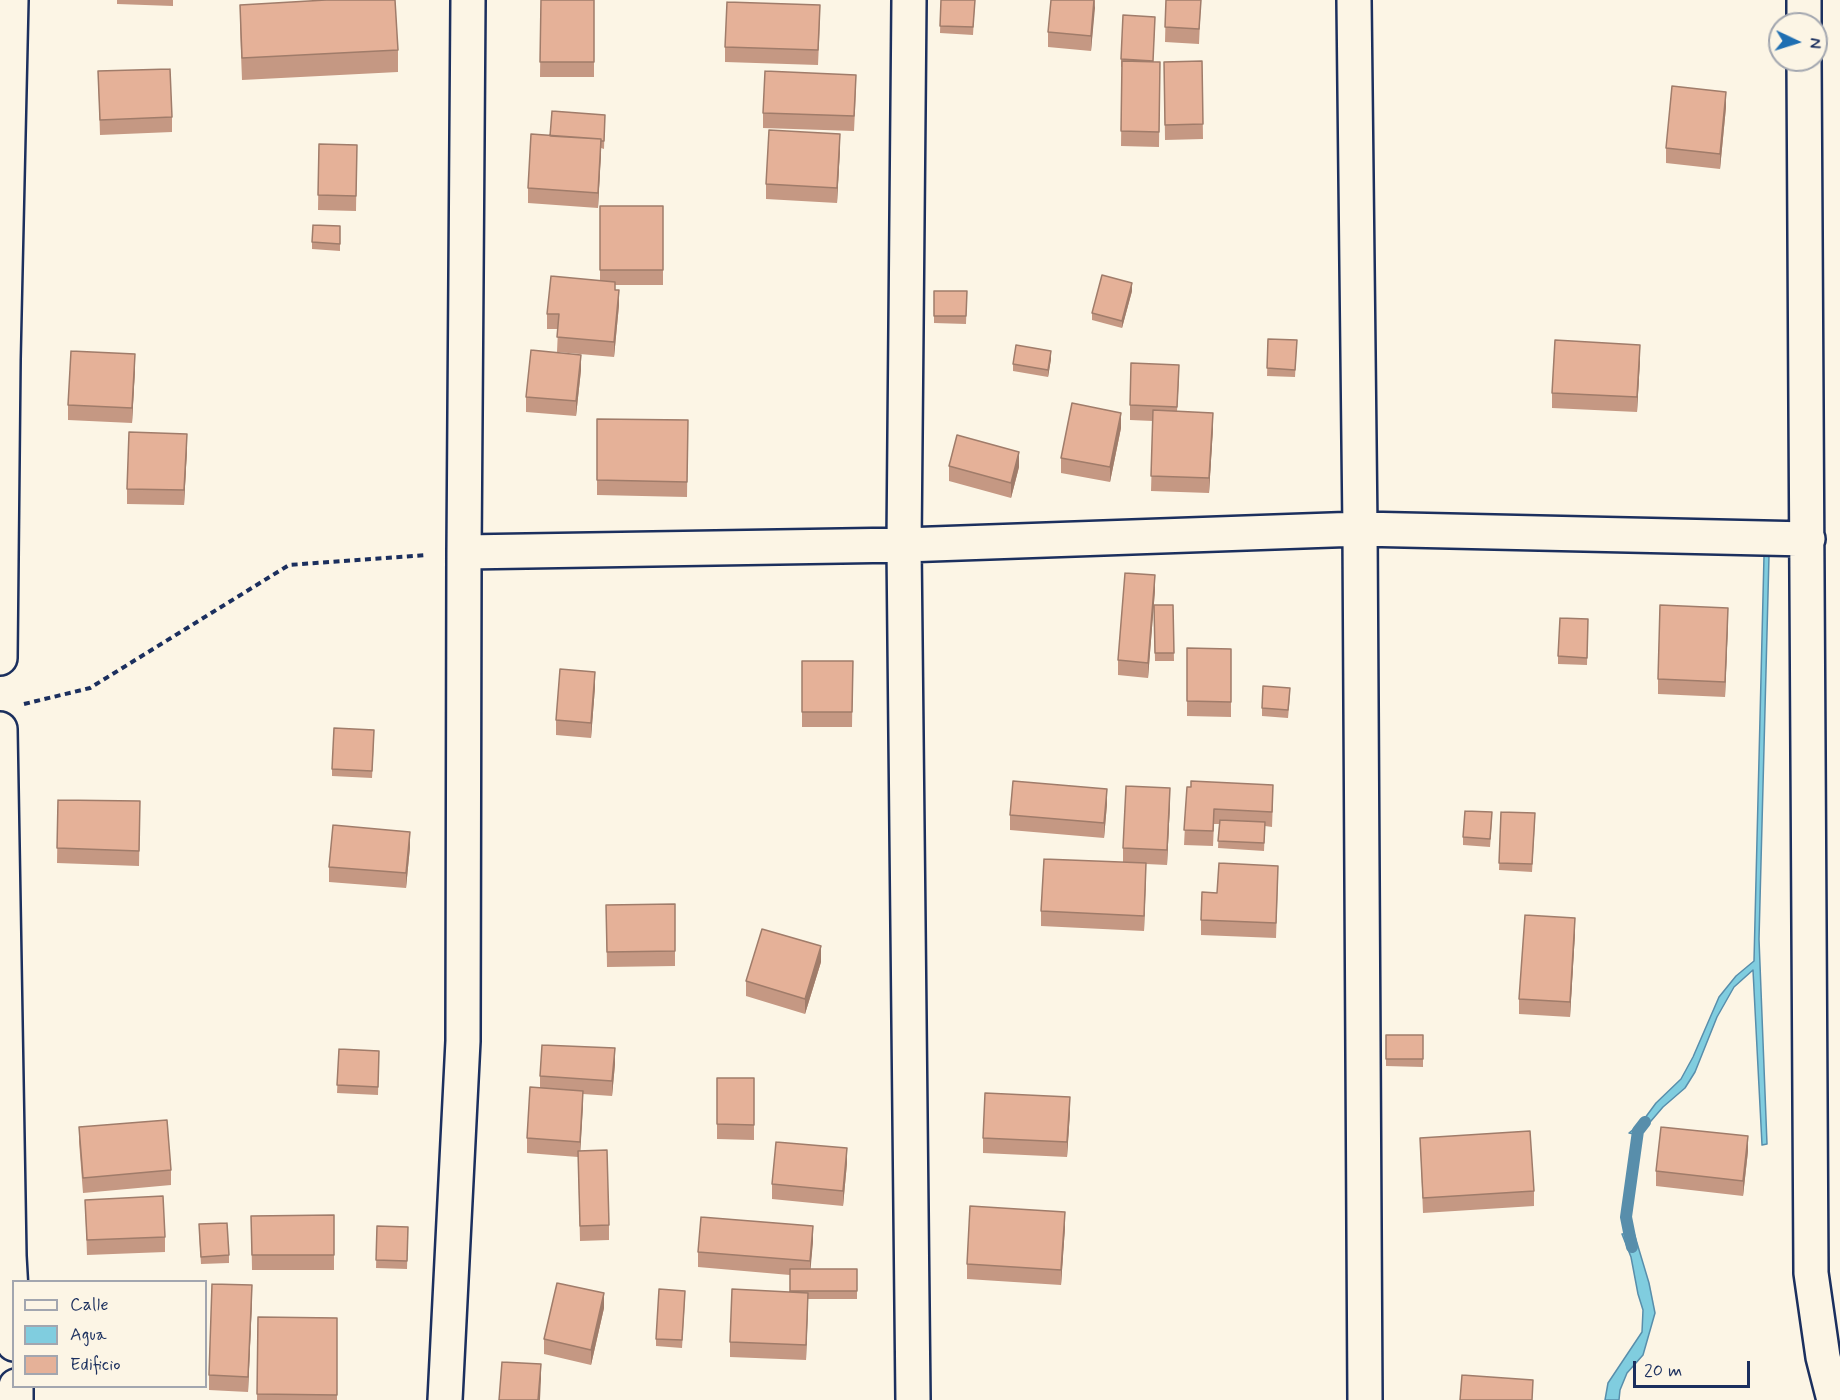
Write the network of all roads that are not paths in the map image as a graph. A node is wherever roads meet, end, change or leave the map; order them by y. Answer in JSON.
{"nodes":[{"id":1,"x":11,"y":0,"type":"edge"},
{"id":2,"x":468,"y":0,"type":"edge"},
{"id":3,"x":909,"y":0,"type":"edge"},
{"id":4,"x":1354,"y":0,"type":"edge"},
{"id":5,"x":1804,"y":72,"type":"edge"},
{"id":6,"x":1,"y":359,"type":"edge"},
{"id":7,"x":1360,"y":529,"type":"junction"},
{"id":8,"x":1808,"y":539,"type":"junction"},
{"id":9,"x":904,"y":545,"type":"junction"},
{"id":10,"x":464,"y":552,"type":"junction"},
{"id":11,"x":0,"y":658,"type":"edge"},
{"id":12,"x":0,"y":729,"type":"edge"},
{"id":13,"x":1,"y":812,"type":"edge"},
{"id":14,"x":5,"y":1256,"type":"edge"},
{"id":15,"x":12,"y":1324,"type":"edge"},
{"id":16,"x":445,"y":1400,"type":"edge"},
{"id":17,"x":913,"y":1400,"type":"edge"},
{"id":18,"x":1365,"y":1400,"type":"edge"},
{"id":19,"x":1834,"y":1400,"type":"edge"}],
"edges":[{"from":1,"to":6,"type":"street"},
{"from":2,"to":10,"type":"street"},
{"from":3,"to":9,"type":"street"},
{"from":4,"to":7,"type":"street"},
{"from":5,"to":8,"type":"street"},
{"from":6,"to":11,"type":"street"},
{"from":7,"to":8,"type":"street"},
{"from":7,"to":9,"type":"street"},
{"from":7,"to":18,"type":"street"},
{"from":8,"to":19,"type":"street"},
{"from":9,"to":10,"type":"street"},
{"from":9,"to":17,"type":"street"},
{"from":10,"to":16,"type":"street"},
{"from":12,"to":13,"type":"street"},
{"from":13,"to":14,"type":"street"},
{"from":14,"to":15,"type":"street"}]}
